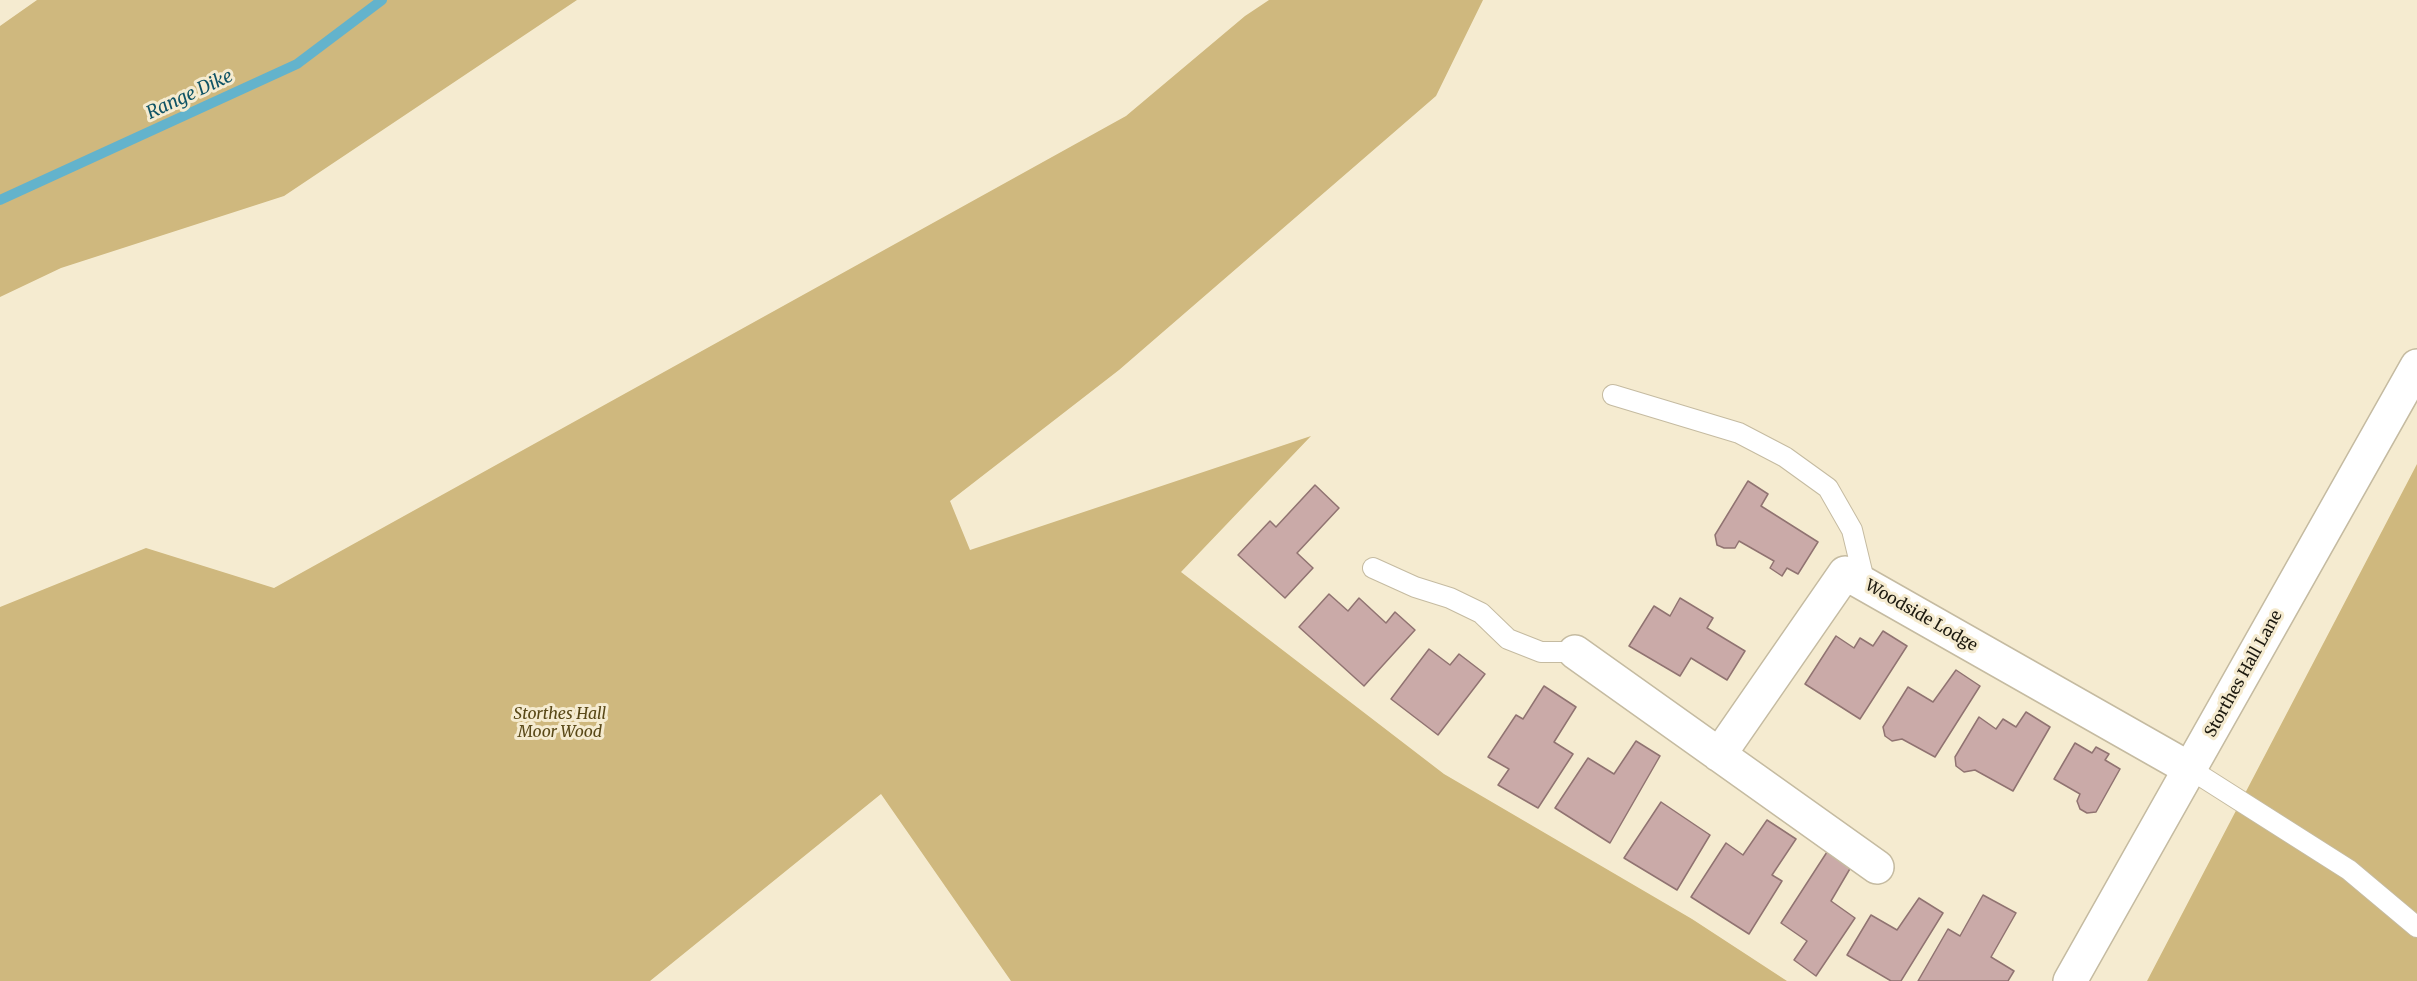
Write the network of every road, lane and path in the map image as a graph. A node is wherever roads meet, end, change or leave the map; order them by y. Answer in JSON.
{"nodes":[{"id":1,"x":2417,"y":366,"type":"edge"},
{"id":2,"x":1613,"y":395,"type":"dead end"},
{"id":3,"x":1373,"y":568,"type":"dead end"},
{"id":4,"x":1865,"y":584,"type":"junction"},
{"id":5,"x":1575,"y":652,"type":"joint"},
{"id":6,"x":1719,"y":755,"type":"junction"},
{"id":7,"x":2190,"y":768,"type":"junction"},
{"id":8,"x":1877,"y":867,"type":"dead end"},
{"id":9,"x":2417,"y":927,"type":"edge"},
{"id":10,"x":2070,"y":981,"type":"edge"}],
"edges":[{"from":1,"to":7,"type":"street","name":"Storthes Hall Lane"},
{"from":2,"to":4,"type":"lane"},
{"from":3,"to":5,"type":"lane"},
{"from":4,"to":6,"type":"street","name":"Woodside Lodge"},
{"from":4,"to":7,"type":"street","name":"Woodside Lodge"},
{"from":5,"to":6,"type":"street"},
{"from":6,"to":8,"type":"street"},
{"from":7,"to":9,"type":"lane"},
{"from":7,"to":10,"type":"street","name":"Storthes Hall Lane"}]}
